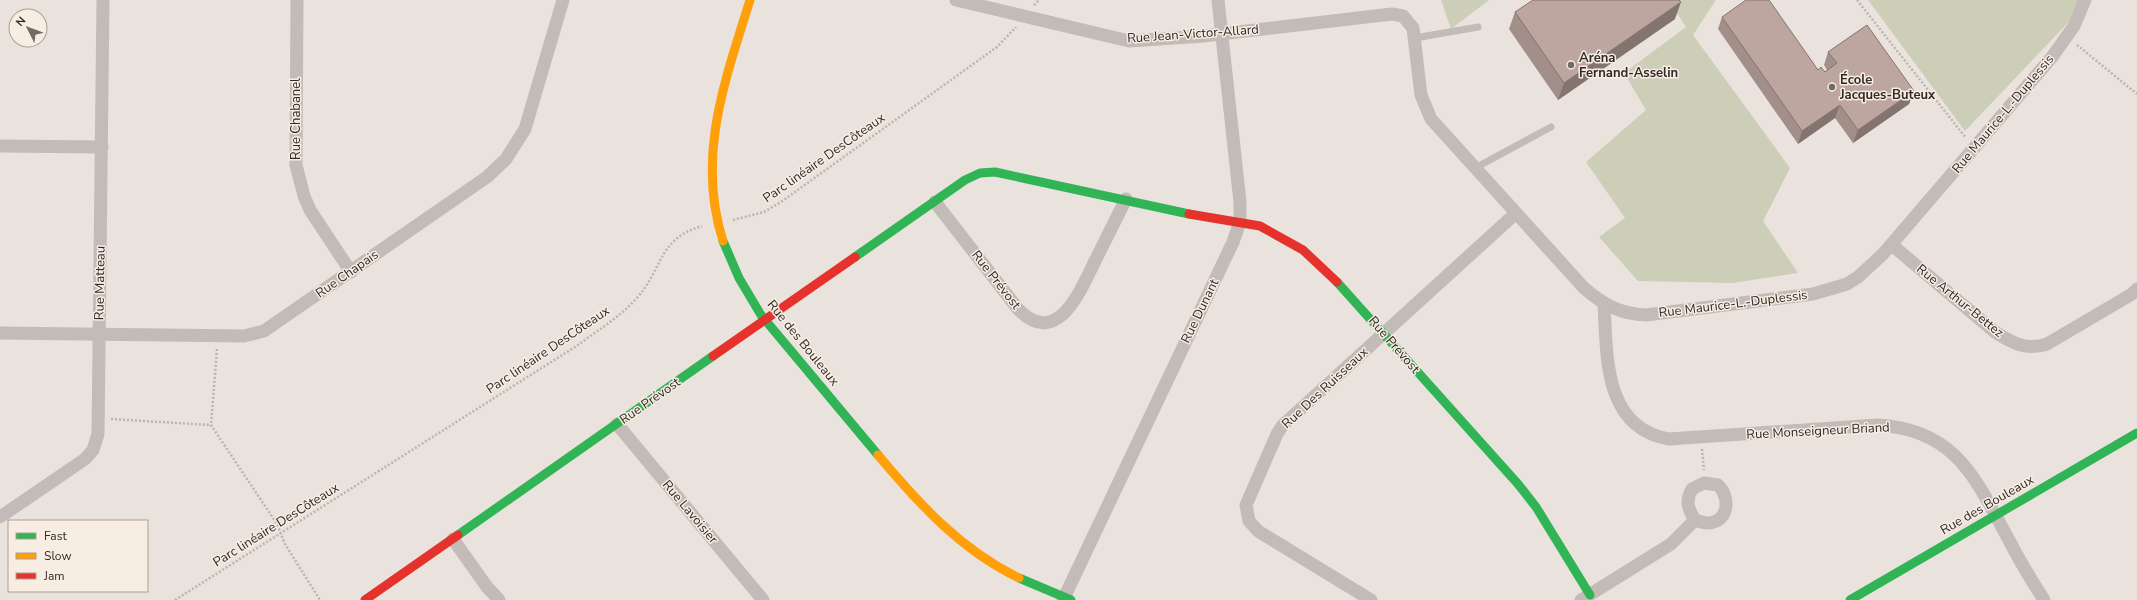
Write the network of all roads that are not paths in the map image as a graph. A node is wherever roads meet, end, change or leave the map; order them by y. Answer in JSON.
{"nodes":[{"id":1,"x":103,"y":0,"type":"edge"},
{"id":2,"x":297,"y":0,"type":"edge"},
{"id":3,"x":563,"y":0,"type":"edge"},
{"id":4,"x":750,"y":0,"type":"edge"},
{"id":5,"x":956,"y":0,"type":"edge"},
{"id":6,"x":1218,"y":0,"type":"edge"},
{"id":7,"x":2085,"y":0,"type":"edge"},
{"id":8,"x":1408,"y":19,"type":"joint"},
{"id":9,"x":1478,"y":28,"type":"dead end"},
{"id":10,"x":1222,"y":34,"type":"junction"},
{"id":11,"x":1415,"y":38,"type":"junction"},
{"id":12,"x":1551,"y":127,"type":"dead end"},
{"id":13,"x":0,"y":146,"type":"edge"},
{"id":14,"x":102,"y":147,"type":"junction"},
{"id":15,"x":1475,"y":168,"type":"junction"},
{"id":16,"x":1126,"y":199,"type":"junction"},
{"id":17,"x":935,"y":202,"type":"junction"},
{"id":18,"x":1515,"y":214,"type":"junction"},
{"id":19,"x":1240,"y":222,"type":"junction"},
{"id":20,"x":1892,"y":245,"type":"junction"},
{"id":21,"x":351,"y":272,"type":"junction"},
{"id":22,"x":2137,"y":289,"type":"edge"},
{"id":23,"x":1604,"y":304,"type":"junction"},
{"id":24,"x":766,"y":319,"type":"junction"},
{"id":25,"x":0,"y":333,"type":"edge"},
{"id":26,"x":1384,"y":334,"type":"junction"},
{"id":27,"x":100,"y":335,"type":"junction"},
{"id":28,"x":617,"y":424,"type":"junction"},
{"id":29,"x":2137,"y":432,"type":"edge"},
{"id":30,"x":1996,"y":514,"type":"junction"},
{"id":31,"x":0,"y":517,"type":"edge"},
{"id":32,"x":1694,"y":520,"type":"junction"},
{"id":33,"x":453,"y":539,"type":"junction"},
{"id":34,"x":1585,"y":597,"type":"edge"},
{"id":35,"x":1066,"y":599,"type":"edge"},
{"id":36,"x":365,"y":600,"type":"edge"},
{"id":37,"x":499,"y":600,"type":"edge"},
{"id":38,"x":763,"y":600,"type":"edge"},
{"id":39,"x":1371,"y":600,"type":"edge"},
{"id":40,"x":1850,"y":600,"type":"edge"},
{"id":41,"x":2044,"y":600,"type":"edge"}],
"edges":[{"from":1,"to":14,"type":"street","name":"Rue Matteau"},
{"from":2,"to":21,"type":"street","name":"Rue Chabanel"},
{"from":3,"to":21,"type":"street","name":"Rue Chapais"},
{"from":4,"to":24,"type":"street","name":"Rue des Bouleaux"},
{"from":5,"to":10,"type":"street","name":"Rue Jean-Victor-Allard"},
{"from":6,"to":10,"type":"street","name":"Rue Dunant"},
{"from":7,"to":20,"type":"street","name":"Rue Maurice-L.-Duplessis"},
{"from":8,"to":10,"type":"street","name":"Rue Jean-Victor-Allard"},
{"from":8,"to":11,"type":"street","name":"Rue Maurice-L.-Duplessis"},
{"from":9,"to":11,"type":"lane"},
{"from":10,"to":19,"type":"street","name":"Rue Dunant"},
{"from":11,"to":15,"type":"street","name":"Rue Maurice-L.-Duplessis"},
{"from":12,"to":15,"type":"lane"},
{"from":13,"to":14,"type":"street"},
{"from":14,"to":27,"type":"street","name":"Rue Matteau"},
{"from":15,"to":18,"type":"street","name":"Rue Maurice-L.-Duplessis"},
{"from":16,"to":17,"type":"street","name":"Rue Prévost"},
{"from":16,"to":17,"type":"street","name":"Rue Prévost"},
{"from":16,"to":19,"type":"street","name":"Rue Prévost"},
{"from":17,"to":24,"type":"street","name":"Rue Prévost"},
{"from":18,"to":23,"type":"street","name":"Rue Maurice-L.-Duplessis"},
{"from":18,"to":26,"type":"street","name":"Rue Des Ruisseaux"},
{"from":19,"to":26,"type":"street","name":"Rue Prévost"},
{"from":19,"to":35,"type":"street","name":"Rue Dunant"},
{"from":20,"to":22,"type":"street","name":"Rue Arthur-Bettez"},
{"from":20,"to":23,"type":"street","name":"Rue Maurice-L.-Duplessis"},
{"from":21,"to":27,"type":"street","name":"Rue Chapais"},
{"from":23,"to":30,"type":"street","name":"Rue Monseigneur Briand"},
{"from":24,"to":28,"type":"street","name":"Rue Prévost"},
{"from":24,"to":35,"type":"street","name":"Rue des Bouleaux"},
{"from":25,"to":27,"type":"street","name":"Rue Chapais"},
{"from":26,"to":34,"type":"street","name":"Rue Prévost"},
{"from":26,"to":39,"type":"street","name":"Rue Des Ruisseaux"},
{"from":27,"to":31,"type":"street","name":"Rue Matteau"},
{"from":28,"to":33,"type":"street","name":"Rue Prévost"},
{"from":28,"to":38,"type":"street","name":"Rue Lavoisier"},
{"from":29,"to":30,"type":"street","name":"Rue des Bouleaux"},
{"from":30,"to":40,"type":"street","name":"Rue des Bouleaux"},
{"from":30,"to":41,"type":"street","name":"Rue Monseigneur Briand"},
{"from":32,"to":32,"type":"street"},
{"from":32,"to":34,"type":"street"},
{"from":33,"to":36,"type":"street","name":"Rue Prévost"},
{"from":33,"to":37,"type":"street"}]}
